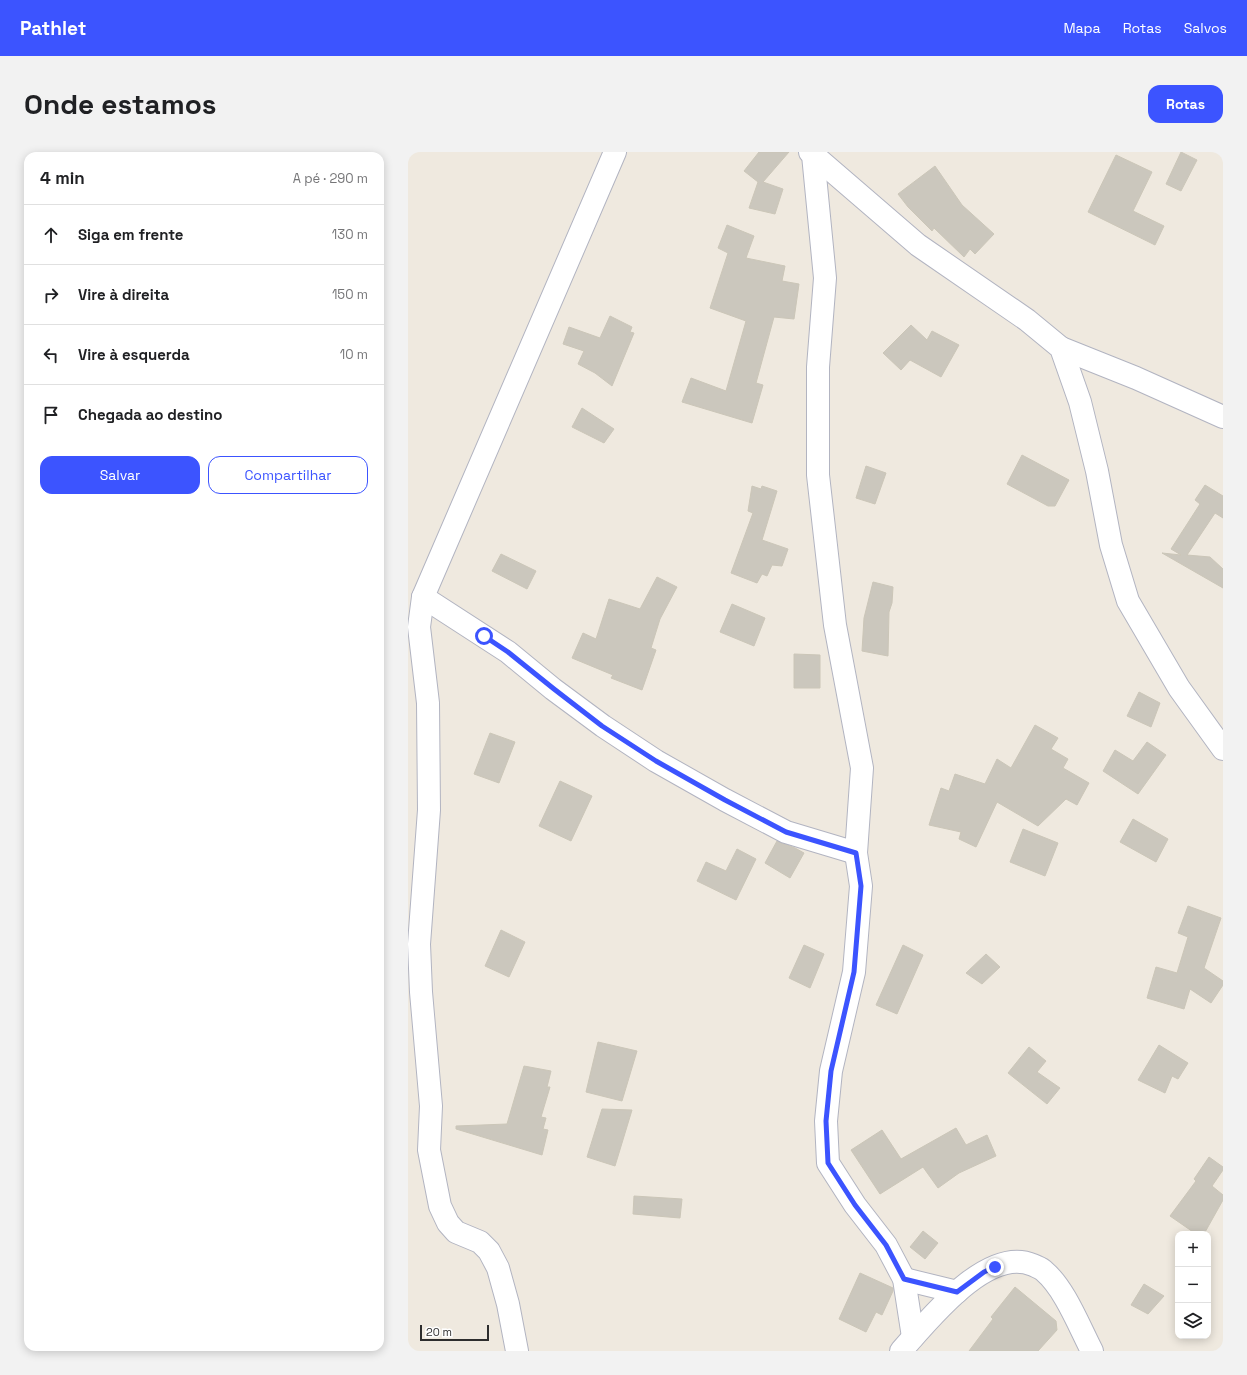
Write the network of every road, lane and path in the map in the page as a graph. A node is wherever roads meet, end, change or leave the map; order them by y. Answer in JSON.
{"nodes":[{"id":1,"x":615,"y":152,"type":"edge"},
{"id":2,"x":812,"y":154,"type":"edge"},
{"id":3,"x":1061,"y":348,"type":"junction"},
{"id":4,"x":1223,"y":417,"type":"edge"},
{"id":5,"x":424,"y":597,"type":"junction"},
{"id":6,"x":1223,"y":748,"type":"edge"},
{"id":7,"x":856,"y":853,"type":"junction"},
{"id":8,"x":904,"y":1279,"type":"junction"},
{"id":9,"x":957,"y":1292,"type":"junction"},
{"id":10,"x":907,"y":1344,"type":"edge"},
{"id":11,"x":517,"y":1351,"type":"edge"},
{"id":12,"x":1092,"y":1351,"type":"edge"}],
"edges":[{"from":1,"to":5,"type":"street"},
{"from":2,"to":3,"type":"street"},
{"from":2,"to":7,"type":"street"},
{"from":3,"to":4,"type":"street"},
{"from":3,"to":6,"type":"street"},
{"from":5,"to":7,"type":"street"},
{"from":5,"to":11,"type":"street"},
{"from":7,"to":8,"type":"street"},
{"from":8,"to":9,"type":"street"},
{"from":8,"to":10,"type":"street"},
{"from":9,"to":10,"type":"street"},
{"from":9,"to":12,"type":"street"}]}
